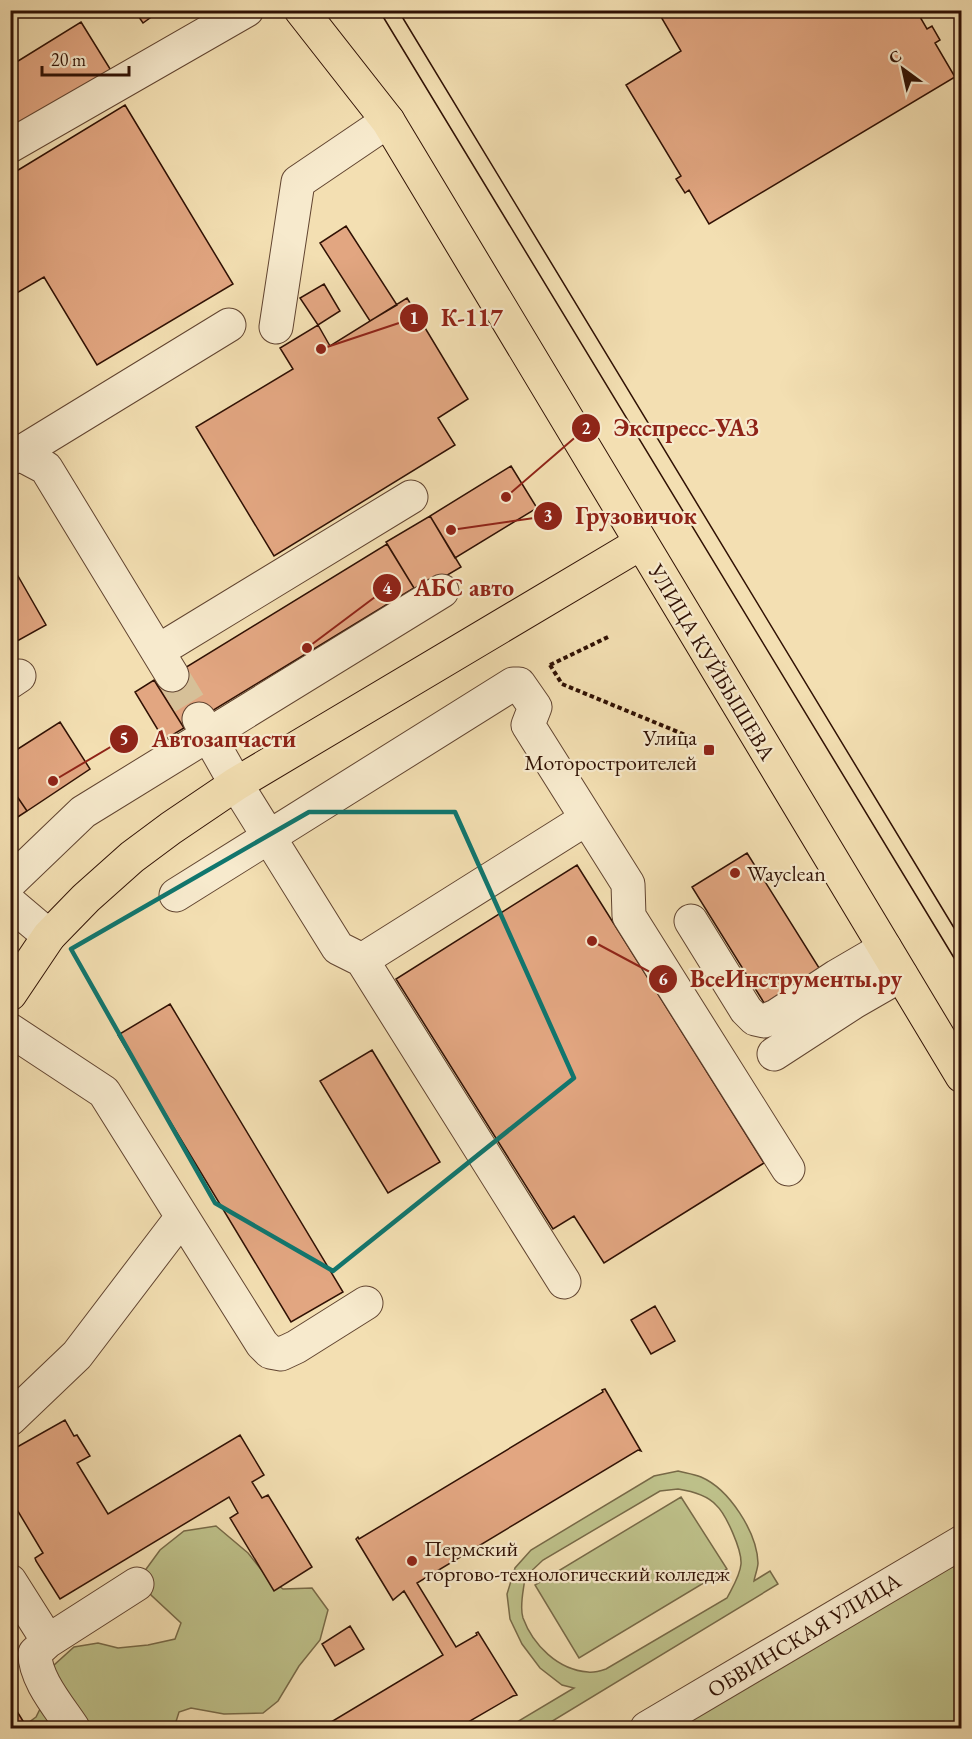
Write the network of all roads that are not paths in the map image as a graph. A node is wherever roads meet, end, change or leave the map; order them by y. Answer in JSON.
{"nodes":[{"id":1,"x":247,"y":10,"type":"edge"},
{"id":2,"x":301,"y":10,"type":"edge"},
{"id":3,"x":388,"y":121,"type":"junction"},
{"id":4,"x":10,"y":146,"type":"edge"},
{"id":5,"x":229,"y":325,"type":"dead end"},
{"id":6,"x":276,"y":327,"type":"dead end"},
{"id":7,"x":13,"y":454,"type":"edge"},
{"id":8,"x":411,"y":497,"type":"dead end"},
{"id":9,"x":641,"y":543,"type":"junction"},
{"id":10,"x":442,"y":591,"type":"dead end"},
{"id":11,"x":204,"y":727,"type":"junction"},
{"id":12,"x":236,"y":784,"type":"junction"},
{"id":13,"x":586,"y":819,"type":"junction"},
{"id":14,"x":269,"y":837,"type":"junction"},
{"id":15,"x":10,"y":882,"type":"edge"},
{"id":16,"x":176,"y":895,"type":"dead end"},
{"id":17,"x":10,"y":903,"type":"edge"},
{"id":18,"x":691,"y":921,"type":"dead end"},
{"id":19,"x":49,"y":936,"type":"junction"},
{"id":20,"x":362,"y":960,"type":"junction"},
{"id":21,"x":893,"y":961,"type":"junction"},
{"id":22,"x":10,"y":994,"type":"edge"},
{"id":23,"x":10,"y":1030,"type":"edge"},
{"id":24,"x":774,"y":1054,"type":"dead end"},
{"id":25,"x":962,"y":1076,"type":"edge"},
{"id":26,"x":788,"y":1169,"type":"dead end"},
{"id":27,"x":182,"y":1217,"type":"junction"},
{"id":28,"x":564,"y":1282,"type":"dead end"},
{"id":29,"x":366,"y":1303,"type":"dead end"},
{"id":30,"x":10,"y":1419,"type":"edge"},
{"id":31,"x":962,"y":1542,"type":"edge"},
{"id":32,"x":10,"y":1581,"type":"edge"},
{"id":33,"x":137,"y":1584,"type":"dead end"},
{"id":34,"x":48,"y":1641,"type":"junction"},
{"id":35,"x":73,"y":1728,"type":"edge"},
{"id":36,"x":647,"y":1728,"type":"edge"}],
"edges":[{"from":1,"to":4,"type":"street"},
{"from":2,"to":3,"type":"main road","name":"УЛИЦА КУЙБЫШЕВА"},
{"from":3,"to":6,"type":"street"},
{"from":3,"to":9,"type":"main road","name":"УЛИЦА КУЙБЫШЕВА"},
{"from":5,"to":7,"type":"street"},
{"from":7,"to":8,"type":"street"},
{"from":9,"to":12,"type":"main road"},
{"from":9,"to":21,"type":"main road","name":"УЛИЦА КУЙБЫШЕВА"},
{"from":10,"to":11,"type":"street"},
{"from":11,"to":12,"type":"street"},
{"from":11,"to":15,"type":"street"},
{"from":12,"to":14,"type":"street"},
{"from":12,"to":19,"type":"main road"},
{"from":13,"to":14,"type":"street"},
{"from":13,"to":20,"type":"street"},
{"from":13,"to":26,"type":"street"},
{"from":14,"to":16,"type":"street"},
{"from":14,"to":20,"type":"street"},
{"from":17,"to":19,"type":"street"},
{"from":18,"to":21,"type":"street"},
{"from":19,"to":22,"type":"main road"},
{"from":20,"to":28,"type":"street"},
{"from":21,"to":24,"type":"street"},
{"from":21,"to":25,"type":"main road","name":"УЛИЦА КУЙБЫШЕВА"},
{"from":23,"to":27,"type":"street"},
{"from":27,"to":29,"type":"street"},
{"from":27,"to":30,"type":"street"},
{"from":31,"to":36,"type":"street","name":"ОБВИНСКАЯ УЛИЦА"},
{"from":32,"to":34,"type":"street"},
{"from":33,"to":34,"type":"street"},
{"from":34,"to":35,"type":"street"}]}
